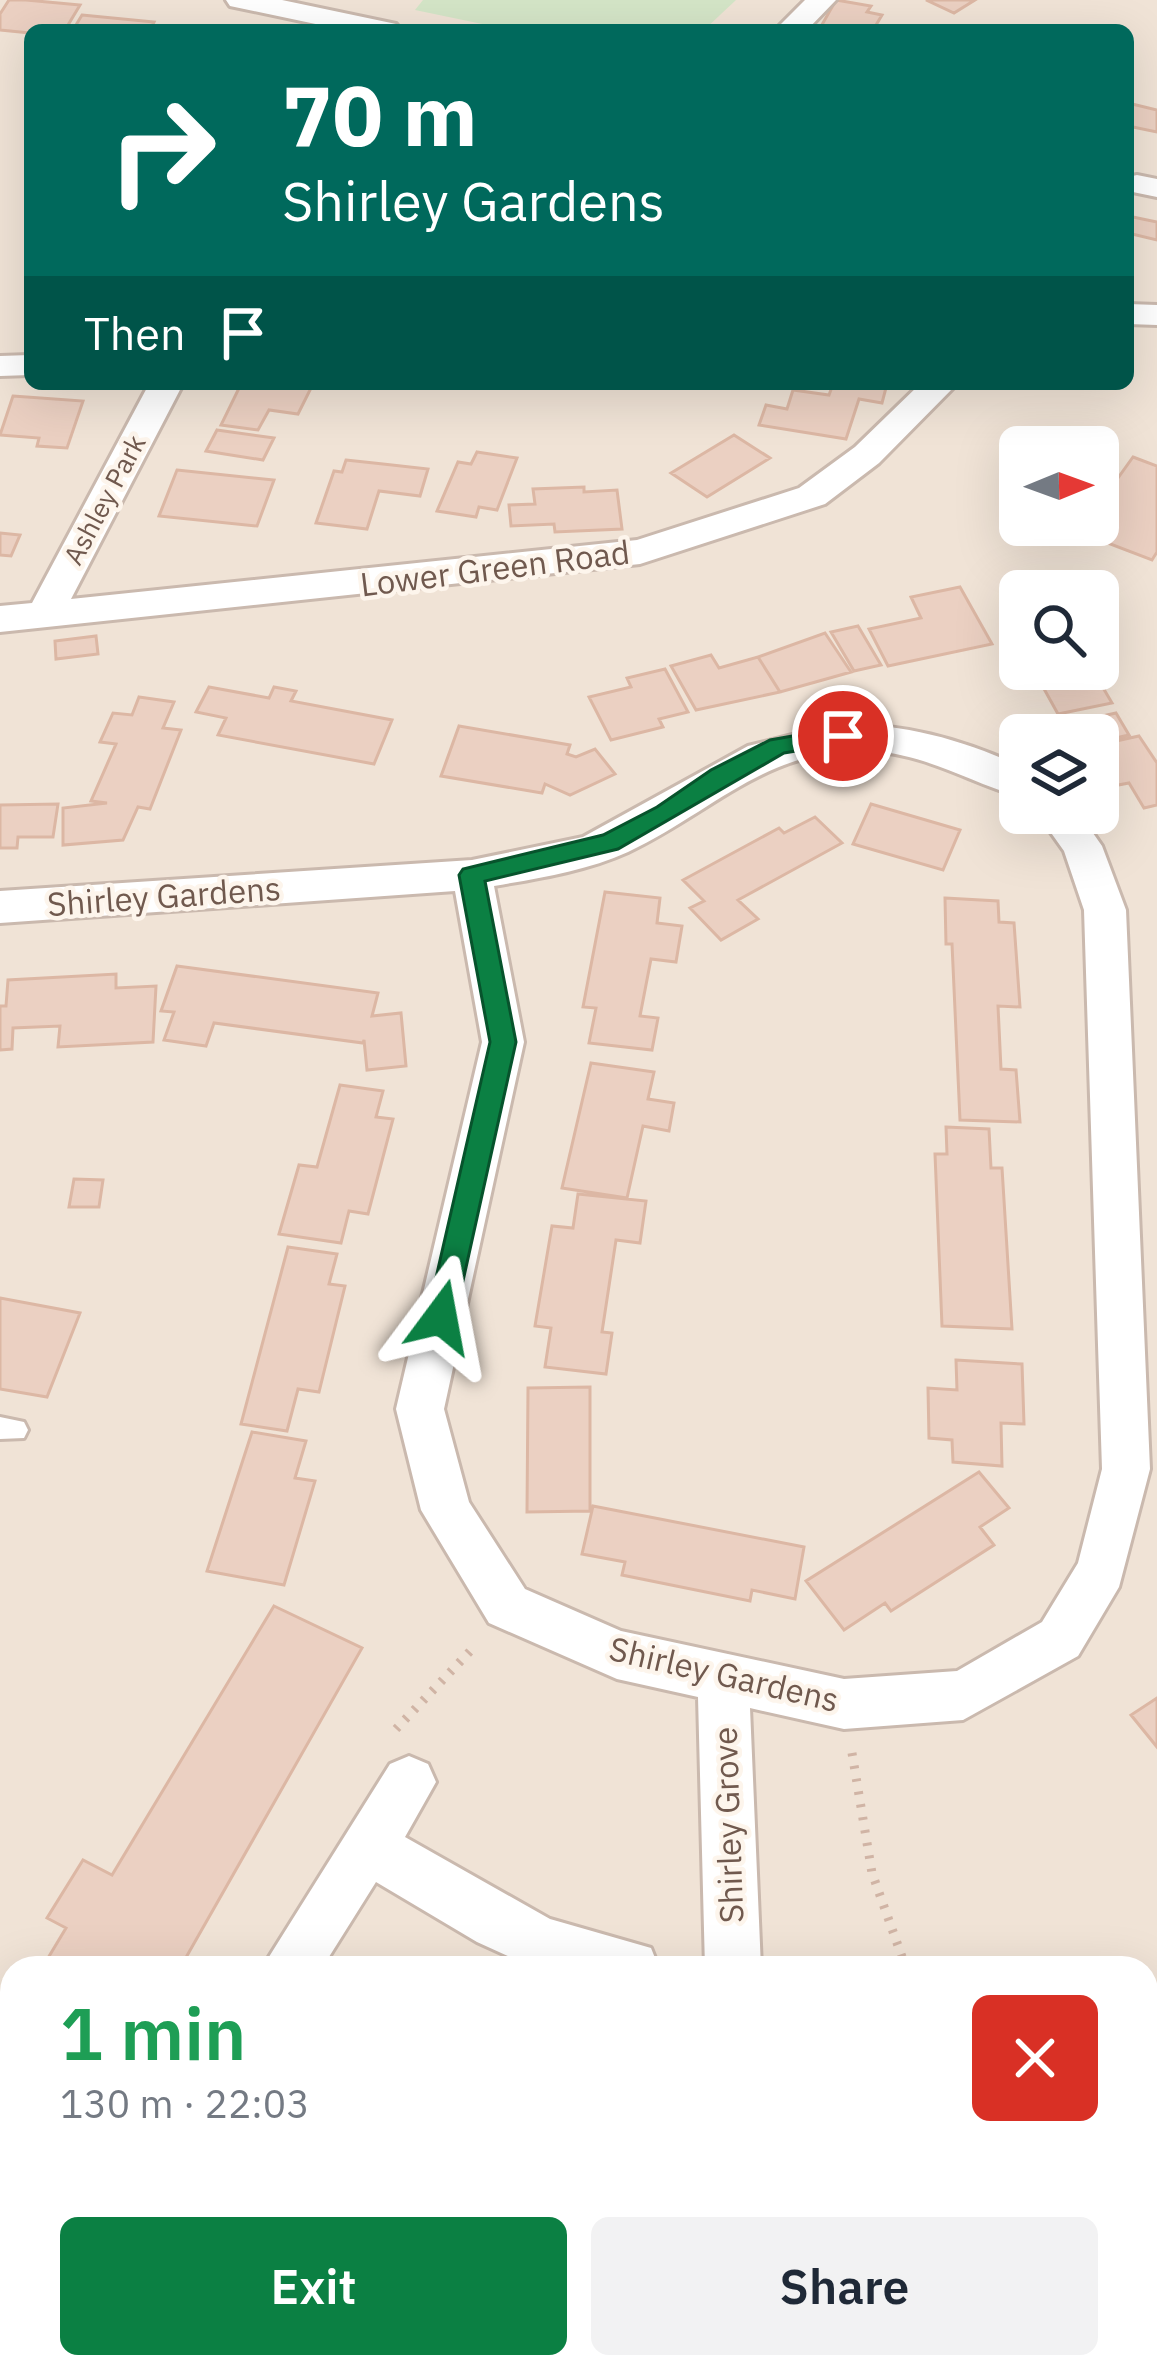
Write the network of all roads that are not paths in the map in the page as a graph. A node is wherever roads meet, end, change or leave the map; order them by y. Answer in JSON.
{"nodes":[{"id":1,"x":240,"y":0,"type":"edge"},
{"id":2,"x":391,"y":0,"type":"edge"},
{"id":3,"x":821,"y":0,"type":"edge"},
{"id":4,"x":352,"y":24,"type":"edge"},
{"id":5,"x":369,"y":24,"type":"edge"},
{"id":6,"x":796,"y":24,"type":"edge"},
{"id":7,"x":163,"y":390,"type":"edge"},
{"id":8,"x":934,"y":390,"type":"edge"},
{"id":9,"x":44,"y":617,"type":"junction"},
{"id":10,"x":0,"y":619,"type":"edge"},
{"id":11,"x":999,"y":772,"type":"edge"},
{"id":12,"x":1073,"y":834,"type":"edge"},
{"id":13,"x":472,"y":875,"type":"junction"},
{"id":14,"x":0,"y":907,"type":"edge"},
{"id":15,"x":722,"y":1681,"type":"junction"},
{"id":16,"x":409,"y":1782,"type":"road end"},
{"id":17,"x":370,"y":1847,"type":"junction"},
{"id":18,"x":298,"y":1956,"type":"edge"},
{"id":19,"x":577,"y":1956,"type":"edge"},
{"id":20,"x":733,"y":1956,"type":"edge"}],
"edges":[{"from":1,"to":4,"type":"street"},
{"from":2,"to":5,"type":"street"},
{"from":3,"to":6,"type":"street"},
{"from":7,"to":9,"type":"street","name":"Ashley Park"},
{"from":8,"to":9,"type":"street","name":"Lower Green Road"},
{"from":9,"to":10,"type":"street","name":"Lower Green Road"},
{"from":11,"to":13,"type":"street","name":"Shirley Gardens"},
{"from":12,"to":15,"type":"street","name":"Shirley Gardens"},
{"from":13,"to":14,"type":"street","name":"Shirley Gardens"},
{"from":13,"to":15,"type":"street","name":"Shirley Gardens"},
{"from":15,"to":20,"type":"street","name":"Shirley Grove"},
{"from":16,"to":17,"type":"street"},
{"from":17,"to":18,"type":"street"},
{"from":17,"to":19,"type":"street"}]}
